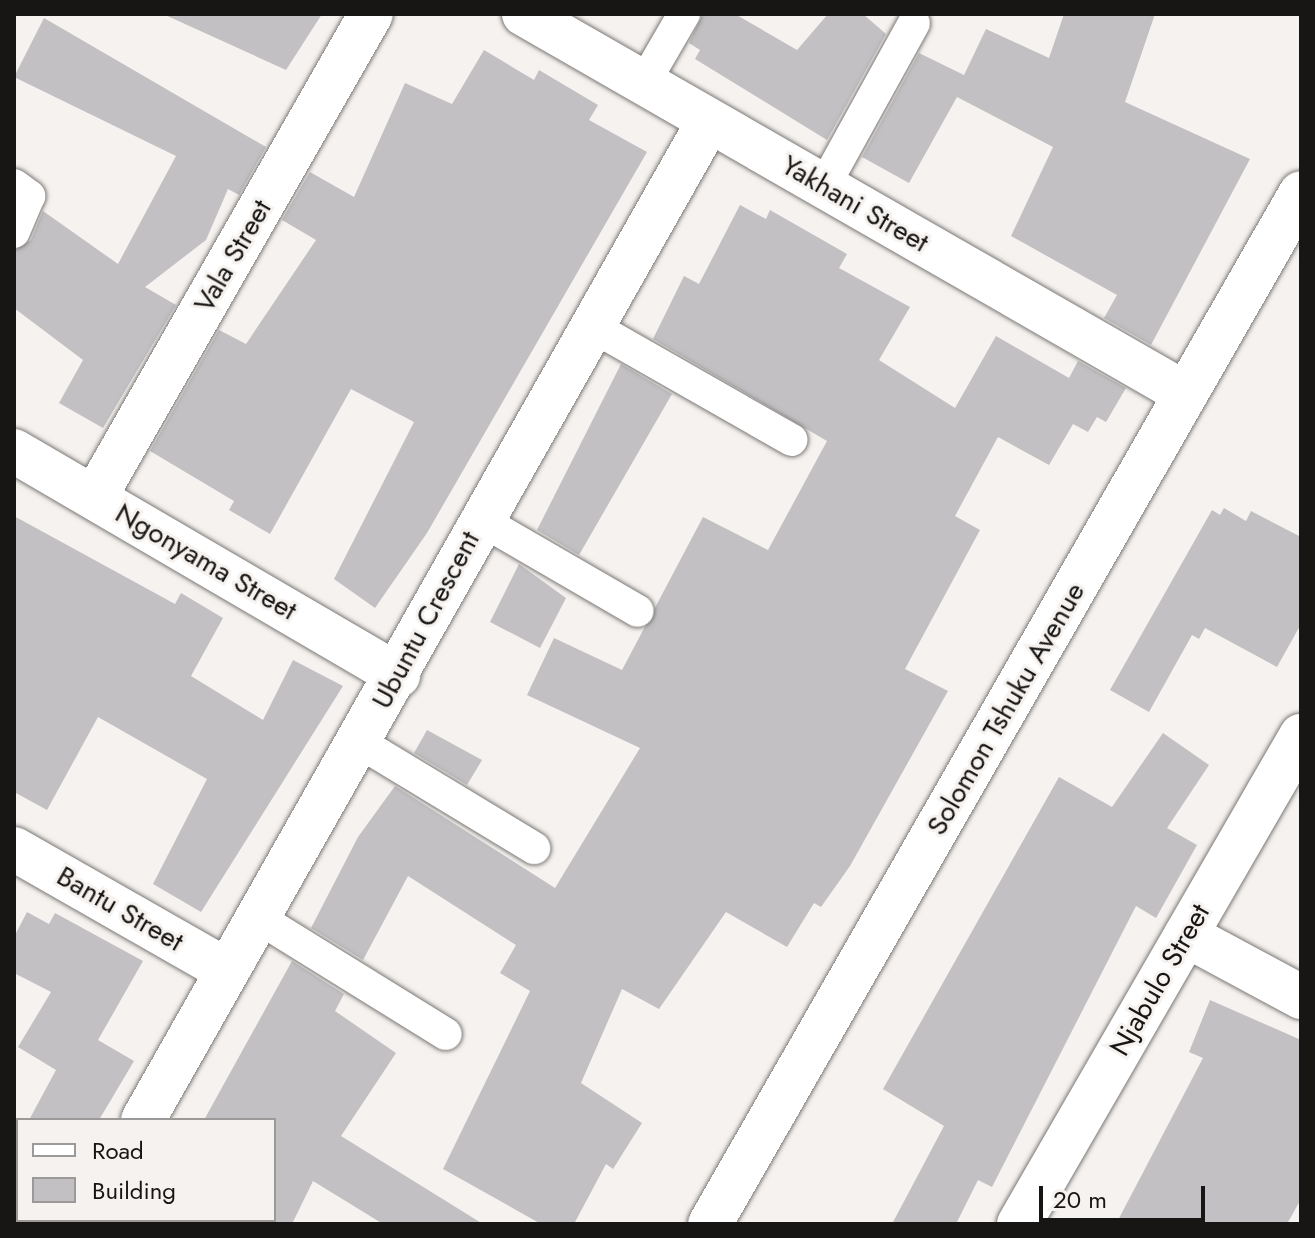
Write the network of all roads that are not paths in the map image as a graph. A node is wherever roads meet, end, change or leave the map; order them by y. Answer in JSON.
{"nodes":[{"id":1,"x":371,"y":14,"type":"edge"},
{"id":2,"x":524,"y":14,"type":"edge"},
{"id":3,"x":684,"y":14,"type":"edge"},
{"id":4,"x":914,"y":23,"type":"dead end"},
{"id":5,"x":644,"y":83,"type":"junction"},
{"id":6,"x":709,"y":121,"type":"junction"},
{"id":7,"x":14,"y":185,"type":"edge"},
{"id":8,"x":824,"y":186,"type":"junction"},
{"id":9,"x":1300,"y":199,"type":"edge"},
{"id":10,"x":14,"y":232,"type":"edge"},
{"id":11,"x":590,"y":325,"type":"junction"},
{"id":12,"x":1186,"y":394,"type":"junction"},
{"id":13,"x":792,"y":440,"type":"dead end"},
{"id":14,"x":14,"y":451,"type":"edge"},
{"id":15,"x":95,"y":497,"type":"junction"},
{"id":16,"x":481,"y":520,"type":"junction"},
{"id":17,"x":638,"y":611,"type":"dead end"},
{"id":18,"x":398,"y":675,"type":"junction"},
{"id":19,"x":1301,"y":736,"type":"edge"},
{"id":20,"x":359,"y":742,"type":"junction"},
{"id":21,"x":534,"y":848,"type":"dead end"},
{"id":22,"x":14,"y":849,"type":"edge"},
{"id":23,"x":257,"y":917,"type":"junction"},
{"id":24,"x":1186,"y":935,"type":"junction"},
{"id":25,"x":226,"y":970,"type":"junction"},
{"id":26,"x":1301,"y":997,"type":"edge"},
{"id":27,"x":446,"y":1034,"type":"dead end"},
{"id":28,"x":144,"y":1118,"type":"edge"},
{"id":29,"x":710,"y":1224,"type":"edge"},
{"id":30,"x":1019,"y":1224,"type":"edge"}],
"edges":[{"from":1,"to":15,"type":"street","name":"Vala Street"},
{"from":2,"to":5,"type":"street","name":"Yakhani Street"},
{"from":3,"to":5,"type":"lane"},
{"from":4,"to":8,"type":"lane"},
{"from":5,"to":6,"type":"street","name":"Yakhani Street"},
{"from":6,"to":8,"type":"street","name":"Yakhani Street"},
{"from":6,"to":11,"type":"street","name":"Ubuntu Crescent"},
{"from":7,"to":10,"type":"lane"},
{"from":8,"to":12,"type":"street","name":"Yakhani Street"},
{"from":9,"to":12,"type":"street","name":"Solomon Tshuku Avenue"},
{"from":11,"to":13,"type":"lane"},
{"from":11,"to":16,"type":"street","name":"Ubuntu Crescent"},
{"from":12,"to":29,"type":"street","name":"Solomon Tshuku Avenue"},
{"from":14,"to":15,"type":"street","name":"Ngonyama Street"},
{"from":15,"to":18,"type":"street","name":"Ngonyama Street"},
{"from":16,"to":17,"type":"lane"},
{"from":16,"to":18,"type":"street","name":"Ubuntu Crescent"},
{"from":18,"to":20,"type":"street","name":"Ubuntu Crescent"},
{"from":19,"to":24,"type":"street","name":"Njabulo Street"},
{"from":20,"to":21,"type":"lane"},
{"from":20,"to":23,"type":"street","name":"Ubuntu Crescent"},
{"from":22,"to":25,"type":"street","name":"Bantu Street"},
{"from":23,"to":25,"type":"street","name":"Ubuntu Crescent"},
{"from":23,"to":27,"type":"lane"},
{"from":24,"to":26,"type":"street"},
{"from":24,"to":30,"type":"street","name":"Njabulo Street"},
{"from":25,"to":28,"type":"street","name":"Ubuntu Crescent"}]}
